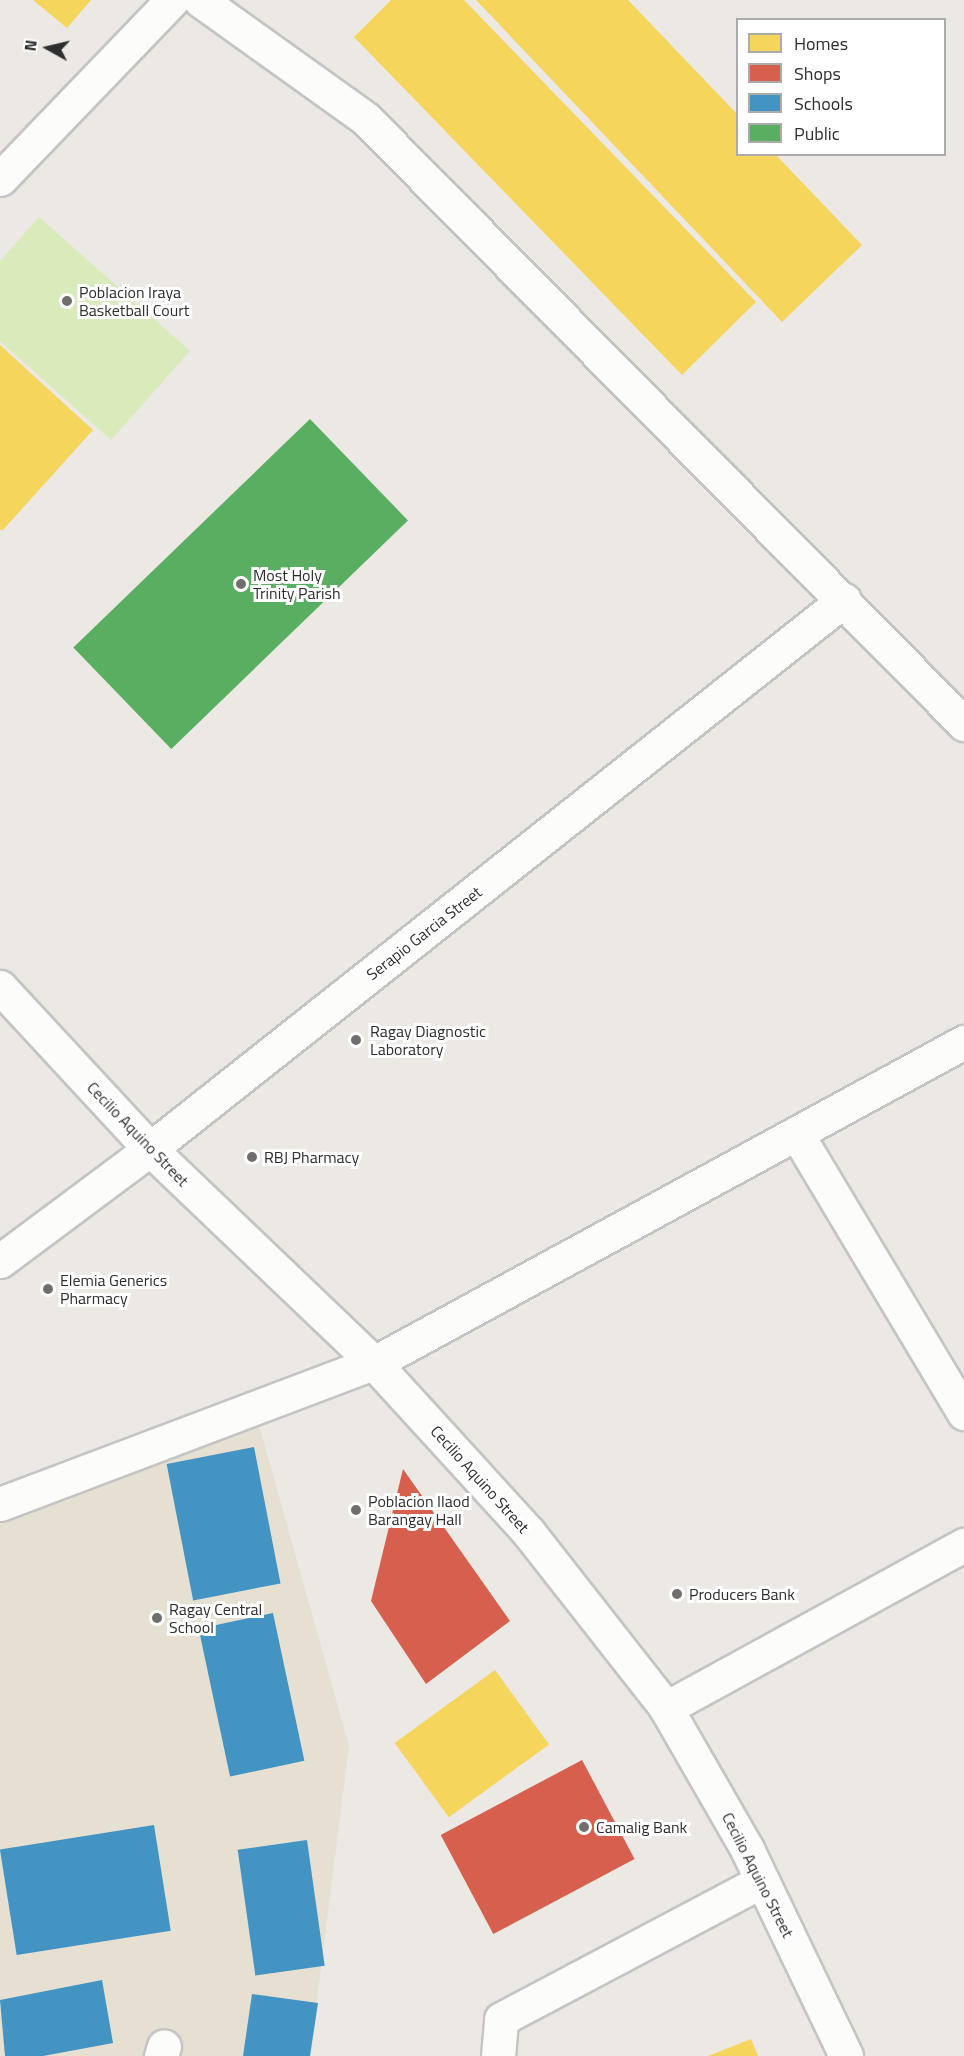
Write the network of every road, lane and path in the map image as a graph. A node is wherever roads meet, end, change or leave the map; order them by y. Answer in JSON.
{"nodes":[{"id":1,"x":172,"y":0,"type":"edge"},
{"id":2,"x":200,"y":0,"type":"edge"},
{"id":3,"x":0,"y":179,"type":"edge"},
{"id":4,"x":844,"y":600,"type":"junction"},
{"id":5,"x":964,"y":724,"type":"edge"},
{"id":6,"x":0,"y":987,"type":"edge"},
{"id":7,"x":964,"y":1042,"type":"edge"},
{"id":8,"x":798,"y":1136,"type":"junction"},
{"id":9,"x":150,"y":1149,"type":"junction"},
{"id":10,"x":0,"y":1261,"type":"edge"},
{"id":11,"x":374,"y":1363,"type":"junction"},
{"id":12,"x":964,"y":1413,"type":"edge"},
{"id":13,"x":0,"y":1504,"type":"edge"},
{"id":14,"x":964,"y":1545,"type":"edge"},
{"id":15,"x":666,"y":1707,"type":"junction"},
{"id":16,"x":762,"y":1881,"type":"junction"},
{"id":17,"x":498,"y":2056,"type":"edge"},
{"id":18,"x":846,"y":2056,"type":"edge"}],
"edges":[{"from":1,"to":3,"type":"street"},
{"from":2,"to":4,"type":"street"},
{"from":4,"to":5,"type":"street"},
{"from":4,"to":9,"type":"street","name":"Serapio Garcia Street"},
{"from":6,"to":9,"type":"street","name":"Cecilio Aquino Street"},
{"from":7,"to":8,"type":"street"},
{"from":8,"to":11,"type":"street"},
{"from":8,"to":12,"type":"street"},
{"from":9,"to":10,"type":"street","name":"Serapio Garcia Street"},
{"from":9,"to":11,"type":"street","name":"Cecilio Aquino Street"},
{"from":11,"to":13,"type":"street"},
{"from":11,"to":15,"type":"street","name":"Cecilio Aquino Street"},
{"from":14,"to":15,"type":"street"},
{"from":15,"to":16,"type":"street","name":"Cecilio Aquino Street"},
{"from":16,"to":17,"type":"street"},
{"from":16,"to":18,"type":"street","name":"Cecilio Aquino Street"}]}
